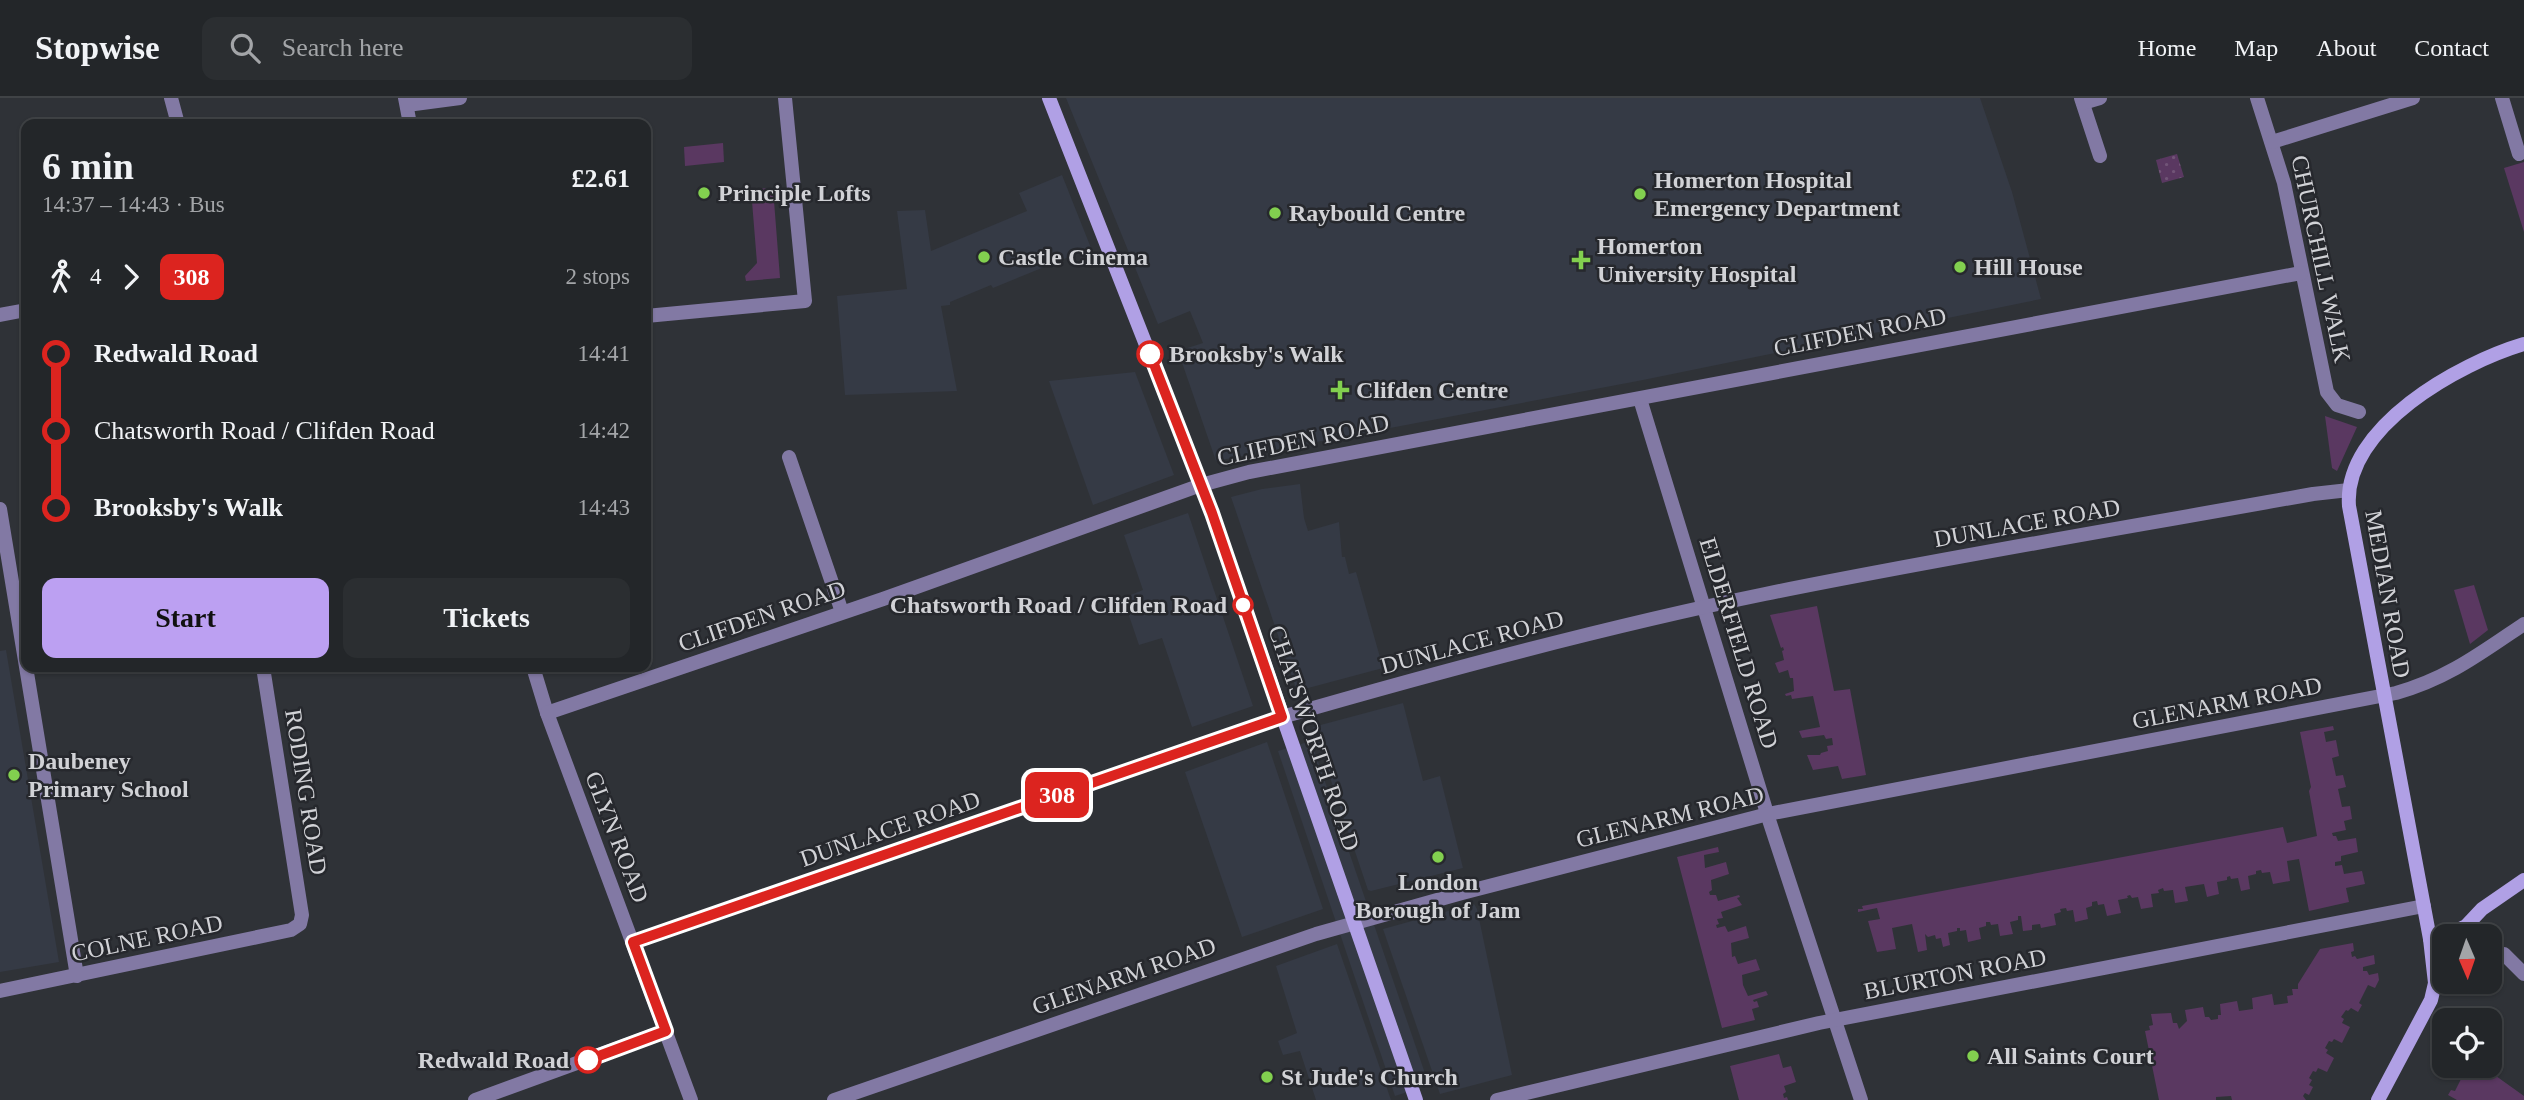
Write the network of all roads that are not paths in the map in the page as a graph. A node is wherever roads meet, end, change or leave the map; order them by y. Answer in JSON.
{"nodes":[{"id":1,"x":171,"y":98,"type":"edge"},
{"id":2,"x":460,"y":98,"type":"edge"},
{"id":3,"x":785,"y":98,"type":"edge"},
{"id":4,"x":1049,"y":98,"type":"edge"},
{"id":5,"x":2100,"y":98,"type":"edge"},
{"id":6,"x":2257,"y":98,"type":"edge"},
{"id":7,"x":2413,"y":98,"type":"edge"},
{"id":8,"x":2502,"y":98,"type":"edge"},
{"id":9,"x":2082,"y":101,"type":"edge"},
{"id":10,"x":406,"y":102,"type":"edge"},
{"id":11,"x":177,"y":119,"type":"edge"},
{"id":12,"x":2272,"y":142,"type":"junction"},
{"id":13,"x":2519,"y":154,"type":"dead end"},
{"id":14,"x":2100,"y":156,"type":"dead end"},
{"id":15,"x":2301,"y":272,"type":"junction"},
{"id":16,"x":21,"y":311,"type":"edge"},
{"id":17,"x":0,"y":315,"type":"edge"},
{"id":18,"x":651,"y":316,"type":"edge"},
{"id":19,"x":2524,"y":344,"type":"edge"},
{"id":20,"x":1640,"y":399,"type":"junction"},
{"id":21,"x":2359,"y":412,"type":"dead end"},
{"id":22,"x":789,"y":457,"type":"dead end"},
{"id":23,"x":1201,"y":485,"type":"junction"},
{"id":24,"x":2349,"y":490,"type":"junction"},
{"id":25,"x":0,"y":509,"type":"edge"},
{"id":26,"x":1703,"y":608,"type":"junction"},
{"id":27,"x":842,"y":612,"type":"junction"},
{"id":28,"x":2524,"y":624,"type":"edge"},
{"id":29,"x":21,"y":636,"type":"edge"},
{"id":30,"x":27,"y":672,"type":"edge"},
{"id":31,"x":264,"y":672,"type":"edge"},
{"id":32,"x":535,"y":672,"type":"edge"},
{"id":33,"x":2384,"y":696,"type":"junction"},
{"id":34,"x":547,"y":713,"type":"junction"},
{"id":35,"x":1282,"y":717,"type":"junction"},
{"id":36,"x":1768,"y":814,"type":"junction"},
{"id":37,"x":2524,"y":880,"type":"edge"},
{"id":38,"x":2424,"y":906,"type":"junction"},
{"id":39,"x":300,"y":923,"type":"joint"},
{"id":40,"x":1353,"y":923,"type":"junction"},
{"id":41,"x":2430,"y":939,"type":"junction"},
{"id":42,"x":633,"y":942,"type":"junction"},
{"id":43,"x":2504,"y":954,"type":"dead end"},
{"id":44,"x":2524,"y":974,"type":"edge"},
{"id":45,"x":77,"y":976,"type":"junction"},
{"id":46,"x":0,"y":991,"type":"edge"},
{"id":47,"x":1835,"y":1020,"type":"junction"},
{"id":48,"x":666,"y":1031,"type":"junction"},
{"id":49,"x":475,"y":1100,"type":"edge"},
{"id":50,"x":691,"y":1100,"type":"edge"},
{"id":51,"x":834,"y":1100,"type":"edge"},
{"id":52,"x":1416,"y":1100,"type":"edge"},
{"id":53,"x":1497,"y":1100,"type":"edge"},
{"id":54,"x":1861,"y":1100,"type":"edge"},
{"id":55,"x":2378,"y":1100,"type":"edge"}],
"edges":[{"from":1,"to":11,"type":"street"},
{"from":2,"to":10,"type":"street"},
{"from":3,"to":18,"type":"street"},
{"from":4,"to":23,"type":"street","name":"CHATSWORTH ROAD"},
{"from":5,"to":9,"type":"street"},
{"from":6,"to":12,"type":"street","name":"CHURCHILL WALK"},
{"from":7,"to":12,"type":"street"},
{"from":8,"to":13,"type":"street"},
{"from":9,"to":14,"type":"street"},
{"from":12,"to":15,"type":"street","name":"CHURCHILL WALK"},
{"from":15,"to":20,"type":"street","name":"CLIFDEN ROAD"},
{"from":15,"to":21,"type":"street","name":"CHURCHILL WALK"},
{"from":16,"to":17,"type":"street"},
{"from":19,"to":24,"type":"street","name":"MEDIAN ROAD"},
{"from":20,"to":23,"type":"street","name":"CLIFDEN ROAD"},
{"from":20,"to":26,"type":"street","name":"ELDERFIELD ROAD"},
{"from":22,"to":27,"type":"street"},
{"from":23,"to":27,"type":"street","name":"CLIFDEN ROAD"},
{"from":23,"to":35,"type":"street","name":"CHATSWORTH ROAD"},
{"from":24,"to":26,"type":"street","name":"DUNLACE ROAD"},
{"from":24,"to":33,"type":"street","name":"MEDIAN ROAD"},
{"from":25,"to":29,"type":"street"},
{"from":26,"to":35,"type":"street","name":"DUNLACE ROAD"},
{"from":26,"to":36,"type":"street","name":"ELDERFIELD ROAD"},
{"from":27,"to":34,"type":"street","name":"CLIFDEN ROAD"},
{"from":28,"to":33,"type":"street","name":"GLENARM ROAD"},
{"from":30,"to":45,"type":"street"},
{"from":31,"to":39,"type":"street","name":"RODING ROAD"},
{"from":32,"to":34,"type":"street","name":"GLYN ROAD"},
{"from":33,"to":36,"type":"street","name":"GLENARM ROAD"},
{"from":33,"to":38,"type":"street","name":"MEDIAN ROAD"},
{"from":34,"to":42,"type":"street","name":"GLYN ROAD"},
{"from":35,"to":40,"type":"street","name":"CHATSWORTH ROAD"},
{"from":35,"to":42,"type":"street","name":"DUNLACE ROAD"},
{"from":36,"to":40,"type":"street","name":"GLENARM ROAD"},
{"from":36,"to":47,"type":"street","name":"ELDERFIELD ROAD"},
{"from":37,"to":41,"type":"street"},
{"from":38,"to":41,"type":"street","name":"MEDIAN ROAD"},
{"from":38,"to":47,"type":"street","name":"BLURTON ROAD"},
{"from":39,"to":45,"type":"street","name":"COLNE ROAD"},
{"from":40,"to":51,"type":"street","name":"GLENARM ROAD"},
{"from":40,"to":52,"type":"street","name":"CHATSWORTH ROAD"},
{"from":41,"to":55,"type":"street","name":"MEDIAN ROAD"},
{"from":42,"to":48,"type":"street","name":"GLYN ROAD"},
{"from":43,"to":44,"type":"street"},
{"from":45,"to":46,"type":"street","name":"COLNE ROAD"},
{"from":47,"to":53,"type":"street","name":"BLURTON ROAD"},
{"from":47,"to":54,"type":"street","name":"ELDERFIELD ROAD"},
{"from":48,"to":49,"type":"street"},
{"from":48,"to":50,"type":"street","name":"GLYN ROAD"}]}
